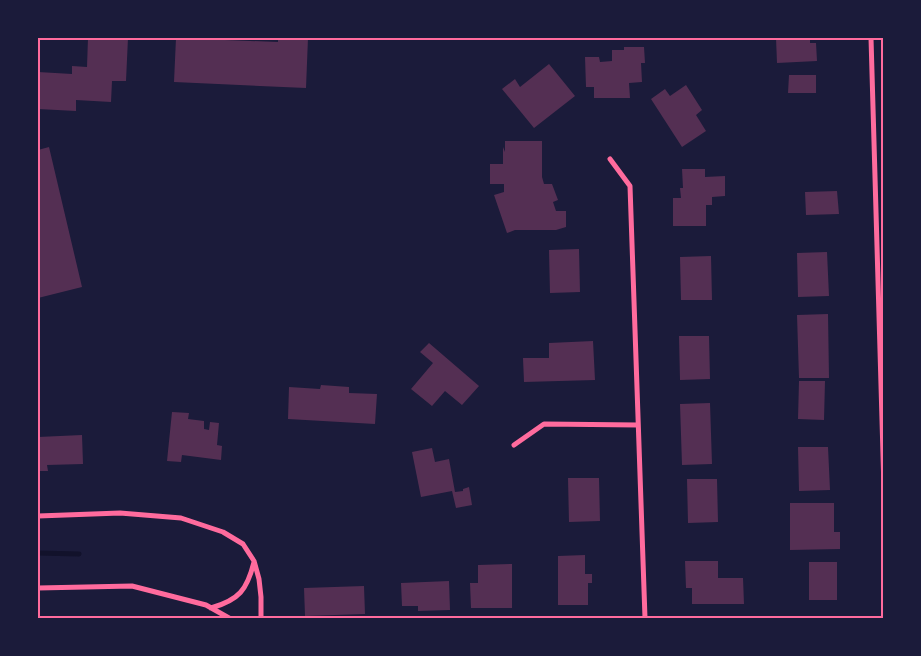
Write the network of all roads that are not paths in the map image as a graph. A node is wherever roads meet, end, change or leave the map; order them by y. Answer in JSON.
{"nodes":[{"id":1,"x":871,"y":38,"type":"edge"},
{"id":2,"x":610,"y":159,"type":"dead end"},
{"id":3,"x":638,"y":425,"type":"junction"},
{"id":4,"x":514,"y":445,"type":"dead end"},
{"id":5,"x":884,"y":489,"type":"edge"},
{"id":6,"x":38,"y":516,"type":"edge"},
{"id":7,"x":254,"y":561,"type":"junction"},
{"id":8,"x":38,"y":588,"type":"edge"},
{"id":9,"x":211,"y":608,"type":"junction"},
{"id":10,"x":229,"y":618,"type":"edge"},
{"id":11,"x":261,"y":618,"type":"edge"},
{"id":12,"x":645,"y":618,"type":"edge"}],
"edges":[{"from":1,"to":5,"type":"street"},
{"from":2,"to":3,"type":"street"},
{"from":3,"to":4,"type":"street"},
{"from":3,"to":12,"type":"street"},
{"from":6,"to":7,"type":"street"},
{"from":7,"to":9,"type":"street"},
{"from":7,"to":11,"type":"street"},
{"from":8,"to":9,"type":"street"},
{"from":9,"to":10,"type":"street"}]}
